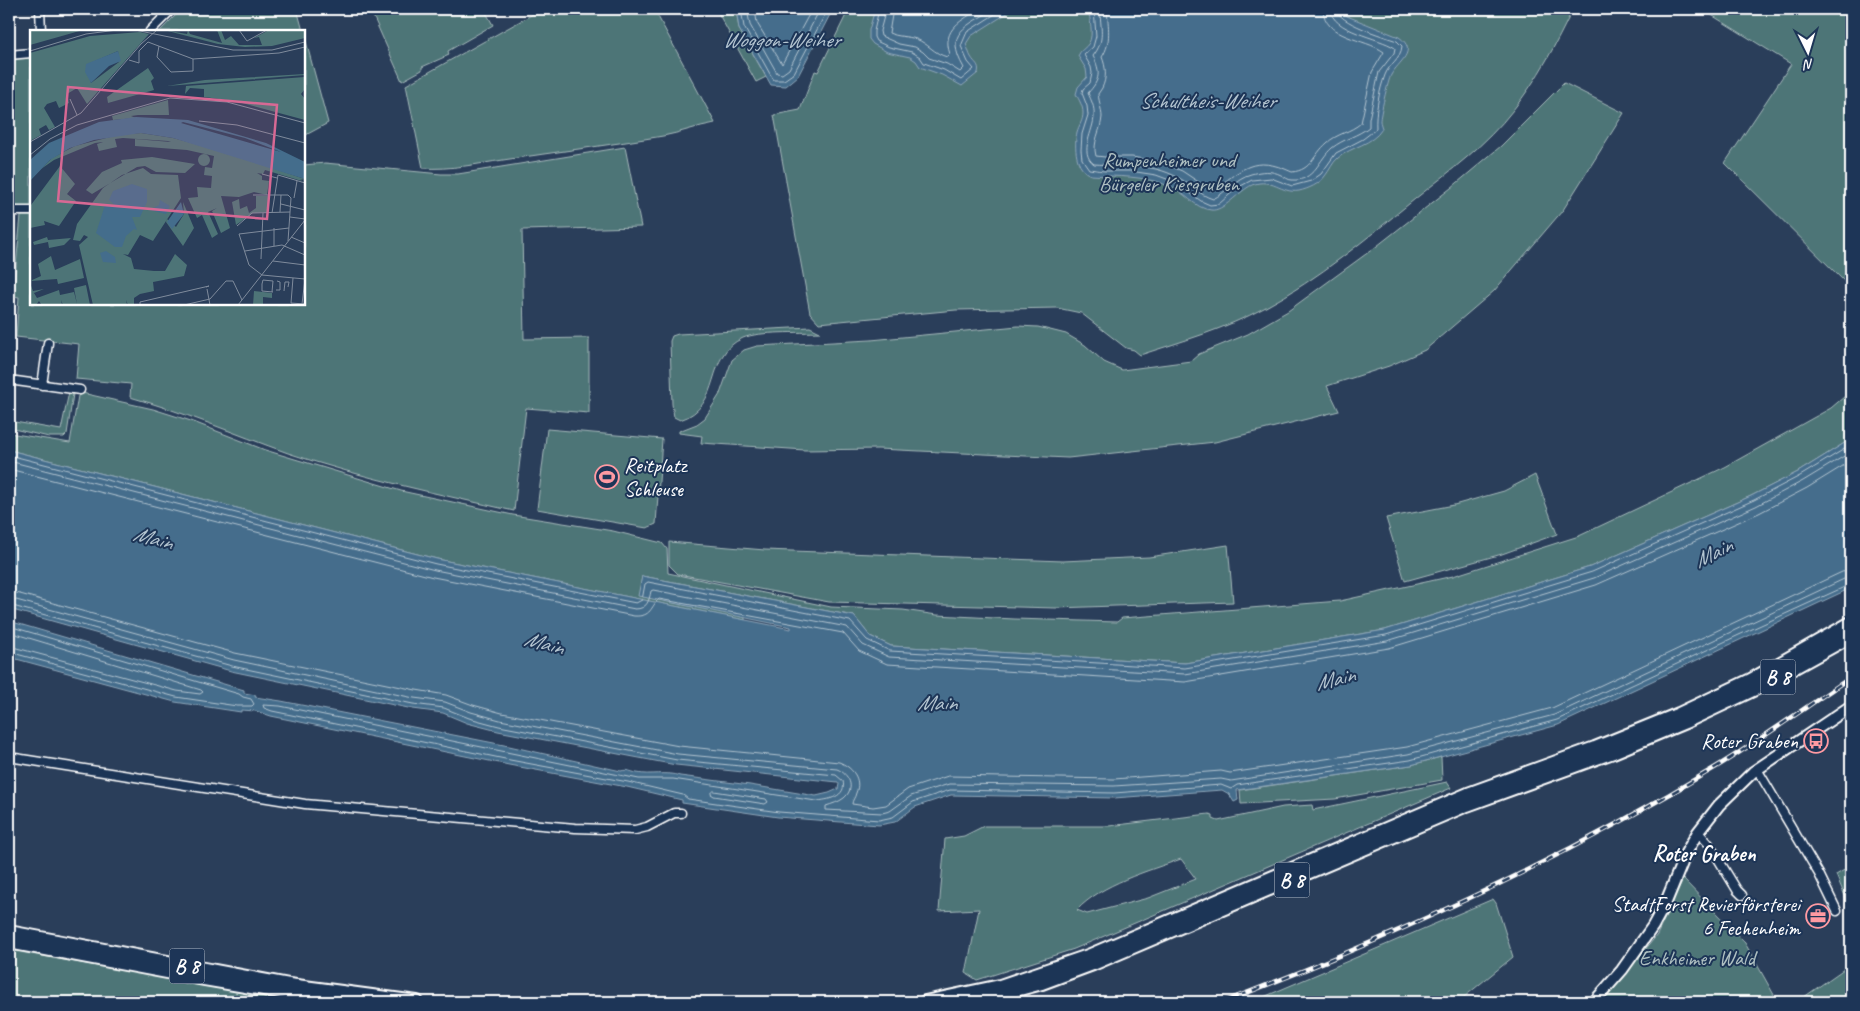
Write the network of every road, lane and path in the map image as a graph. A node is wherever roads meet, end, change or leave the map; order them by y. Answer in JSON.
{"nodes":[{"id":1,"x":40,"y":9,"type":"edge"},
{"id":2,"x":172,"y":9,"type":"edge"},
{"id":3,"x":41,"y":30,"type":"edge"},
{"id":4,"x":151,"y":30,"type":"edge"},
{"id":5,"x":30,"y":53,"type":"edge"},
{"id":6,"x":9,"y":55,"type":"edge"},
{"id":7,"x":9,"y":211,"type":"edge"},
{"id":8,"x":30,"y":211,"type":"edge"},
{"id":9,"x":48,"y":343,"type":"dead end"},
{"id":10,"x":9,"y":380,"type":"edge"},
{"id":11,"x":42,"y":385,"type":"junction"},
{"id":12,"x":80,"y":390,"type":"dead end"},
{"id":13,"x":1851,"y":623,"type":"edge"},
{"id":14,"x":1851,"y":636,"type":"edge"},
{"id":15,"x":1851,"y":706,"type":"edge"},
{"id":16,"x":9,"y":757,"type":"edge"},
{"id":17,"x":1757,"y":769,"type":"junction"},
{"id":18,"x":681,"y":813,"type":"dead end"},
{"id":19,"x":1698,"y":832,"type":"junction"},
{"id":20,"x":1742,"y":894,"type":"dead end"},
{"id":21,"x":1836,"y":911,"type":"dead end"},
{"id":22,"x":9,"y":932,"type":"edge"},
{"id":23,"x":9,"y":942,"type":"edge"},
{"id":24,"x":340,"y":1002,"type":"edge"},
{"id":25,"x":417,"y":1002,"type":"edge"},
{"id":26,"x":925,"y":1002,"type":"edge"},
{"id":27,"x":970,"y":1002,"type":"edge"},
{"id":28,"x":1594,"y":1002,"type":"edge"}],
"edges":[{"from":1,"to":3,"type":"street"},
{"from":2,"to":4,"type":"street"},
{"from":5,"to":6,"type":"street"},
{"from":7,"to":8,"type":"street"},
{"from":9,"to":11,"type":"street"},
{"from":10,"to":11,"type":"street"},
{"from":11,"to":12,"type":"street"},
{"from":13,"to":26,"type":"main road","number":"B 8"},
{"from":14,"to":27,"type":"main road","number":"B 8"},
{"from":15,"to":17,"type":"street"},
{"from":16,"to":18,"type":"street"},
{"from":17,"to":19,"type":"street"},
{"from":17,"to":21,"type":"street"},
{"from":19,"to":20,"type":"street"},
{"from":19,"to":28,"type":"street"},
{"from":22,"to":25,"type":"main road","number":"B 8"},
{"from":23,"to":24,"type":"main road","number":"B 8"}]}
